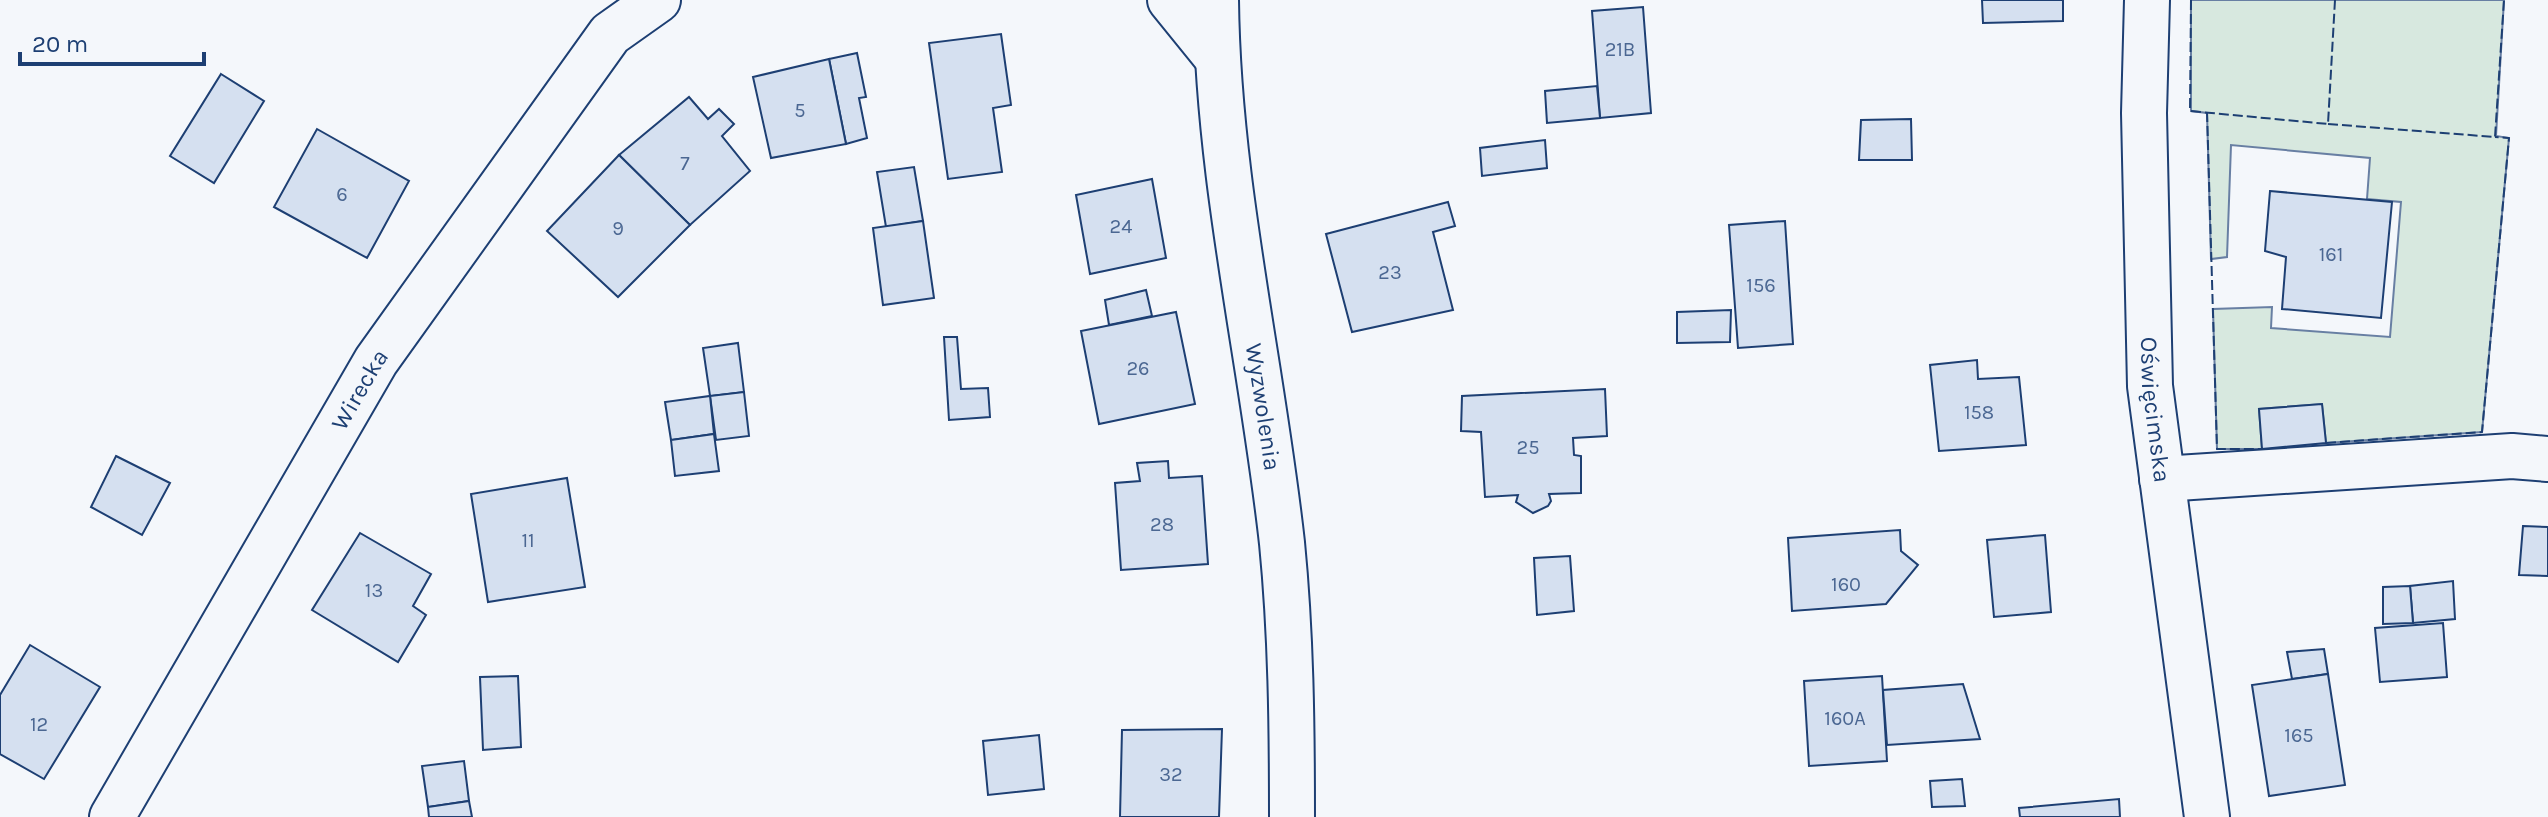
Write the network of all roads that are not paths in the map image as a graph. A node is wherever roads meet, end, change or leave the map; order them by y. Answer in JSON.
{"nodes":[{"id":1,"x":658,"y":0,"type":"edge"},
{"id":2,"x":1170,"y":0,"type":"edge"},
{"id":3,"x":1216,"y":0,"type":"edge"},
{"id":4,"x":2147,"y":0,"type":"edge"},
{"id":5,"x":1217,"y":58,"type":"junction"},
{"id":6,"x":2548,"y":459,"type":"edge"},
{"id":7,"x":2162,"y":479,"type":"junction"},
{"id":8,"x":112,"y":817,"type":"edge"},
{"id":9,"x":1292,"y":817,"type":"edge"},
{"id":10,"x":2207,"y":817,"type":"edge"}],
"edges":[{"from":1,"to":8,"type":"street","name":"Wirecka"},
{"from":2,"to":5,"type":"street"},
{"from":3,"to":5,"type":"street","name":"Wyzwolenia"},
{"from":4,"to":7,"type":"street","name":"Oświęcimska"},
{"from":5,"to":9,"type":"street","name":"Wyzwolenia"},
{"from":6,"to":7,"type":"street"},
{"from":7,"to":10,"type":"street","name":"Oświęcimska"}]}
